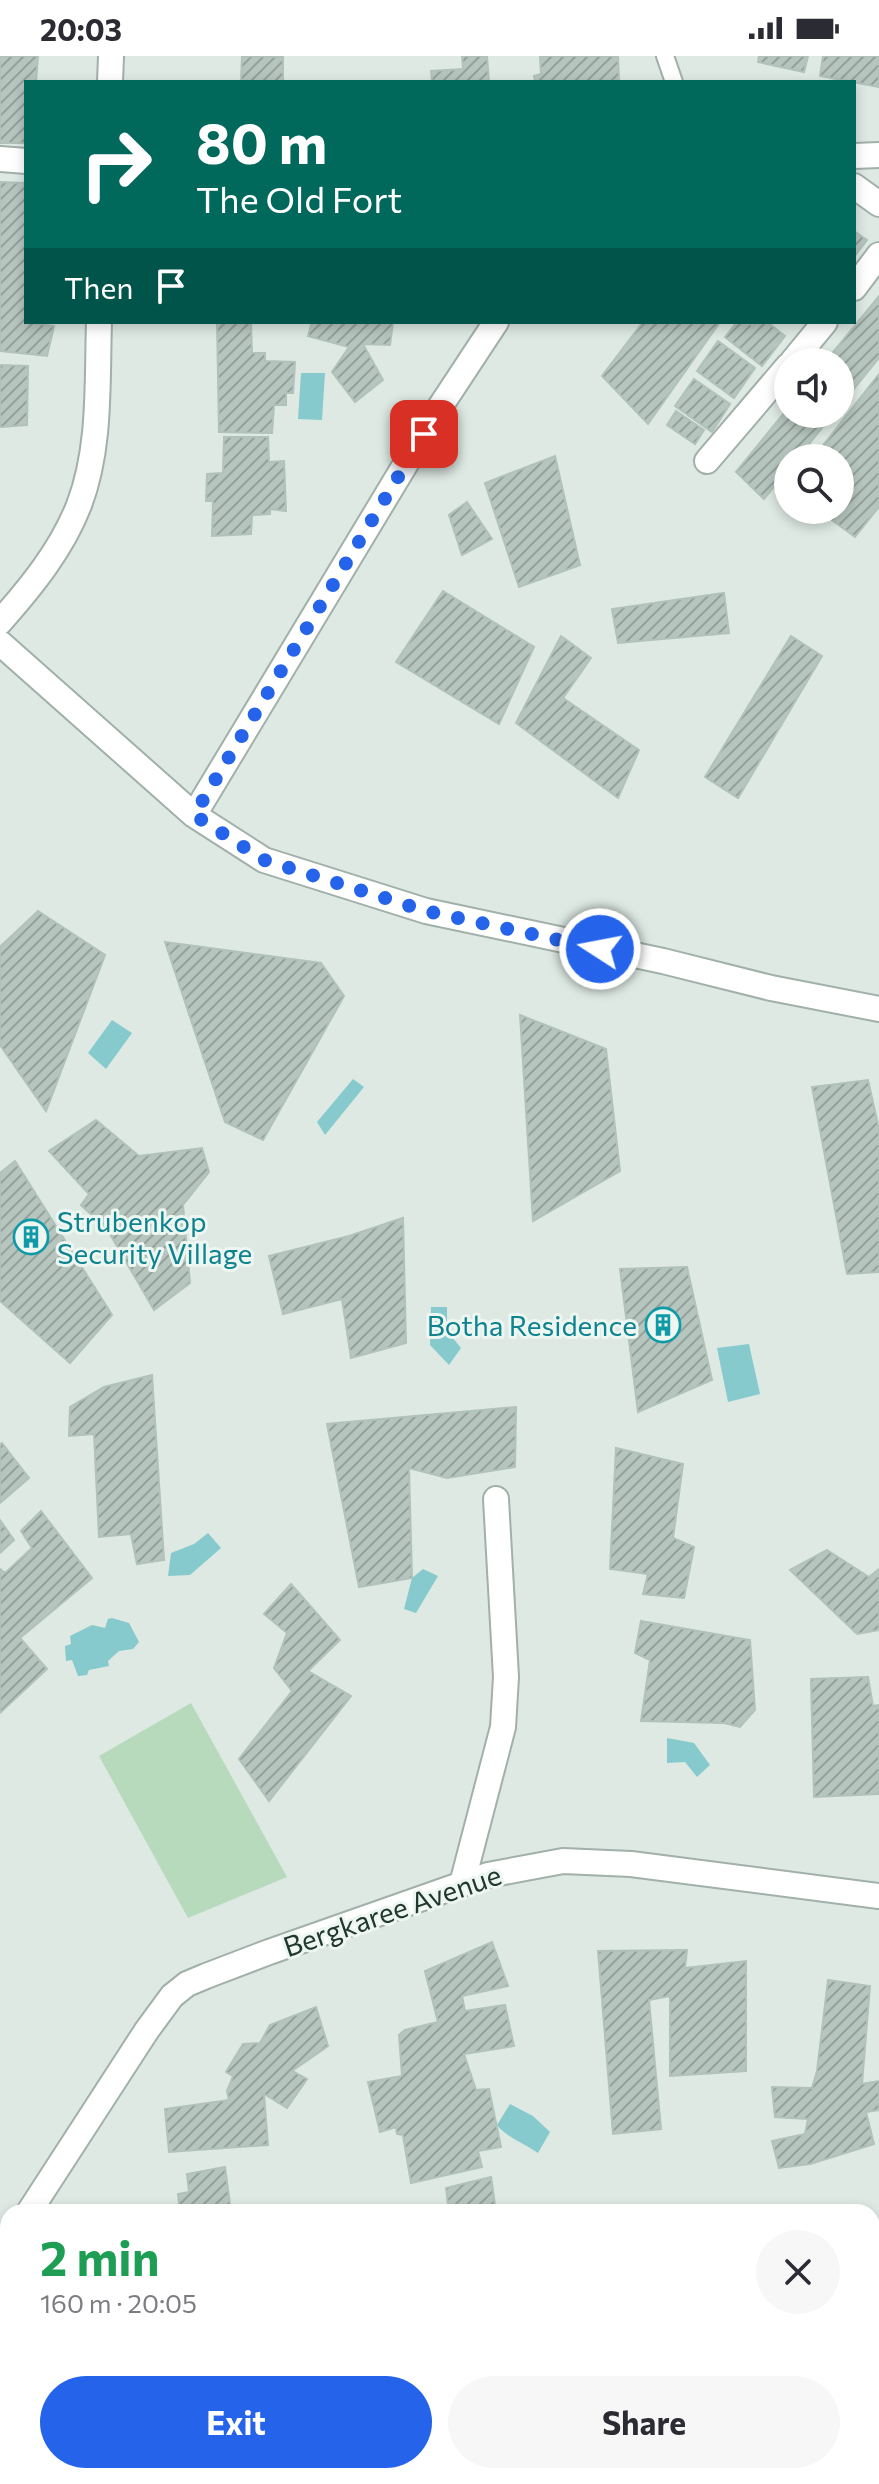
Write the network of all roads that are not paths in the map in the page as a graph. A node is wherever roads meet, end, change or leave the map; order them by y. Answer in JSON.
{"nodes":[{"id":1,"x":111,"y":56,"type":"edge"},
{"id":2,"x":665,"y":56,"type":"edge"},
{"id":3,"x":110,"y":80,"type":"edge"},
{"id":4,"x":673,"y":80,"type":"edge"},
{"id":5,"x":879,"y":155,"type":"edge"},
{"id":6,"x":856,"y":156,"type":"edge"},
{"id":7,"x":0,"y":159,"type":"edge"},
{"id":8,"x":24,"y":161,"type":"edge"},
{"id":9,"x":856,"y":187,"type":"edge"},
{"id":10,"x":879,"y":204,"type":"edge"},
{"id":11,"x":879,"y":255,"type":"edge"},
{"id":12,"x":856,"y":285,"type":"edge"},
{"id":13,"x":99,"y":324,"type":"edge"},
{"id":14,"x":495,"y":324,"type":"edge"},
{"id":15,"x":823,"y":324,"type":"edge"},
{"id":16,"x":803,"y":348,"type":"edge"},
{"id":17,"x":774,"y":383,"type":"edge"},
{"id":18,"x":707,"y":461,"type":"dead end"},
{"id":19,"x":0,"y":622,"type":"edge"},
{"id":20,"x":0,"y":643,"type":"edge"},
{"id":21,"x":194,"y":815,"type":"junction"},
{"id":22,"x":879,"y":1009,"type":"edge"},
{"id":23,"x":496,"y":1499,"type":"dead end"},
{"id":24,"x":462,"y":1884,"type":"junction"},
{"id":25,"x":879,"y":1896,"type":"edge"},
{"id":26,"x":34,"y":2204,"type":"edge"}],
"edges":[{"from":1,"to":3,"type":"street"},
{"from":2,"to":4,"type":"lane"},
{"from":5,"to":6,"type":"street"},
{"from":7,"to":8,"type":"street"},
{"from":9,"to":10,"type":"street"},
{"from":11,"to":12,"type":"street"},
{"from":13,"to":19,"type":"street"},
{"from":14,"to":21,"type":"street"},
{"from":15,"to":16,"type":"street"},
{"from":17,"to":18,"type":"street"},
{"from":20,"to":21,"type":"street"},
{"from":21,"to":22,"type":"street"},
{"from":23,"to":24,"type":"street"},
{"from":24,"to":25,"type":"street","name":"Bergkaree Avenue"},
{"from":24,"to":26,"type":"street","name":"Bergkaree Avenue"}]}
